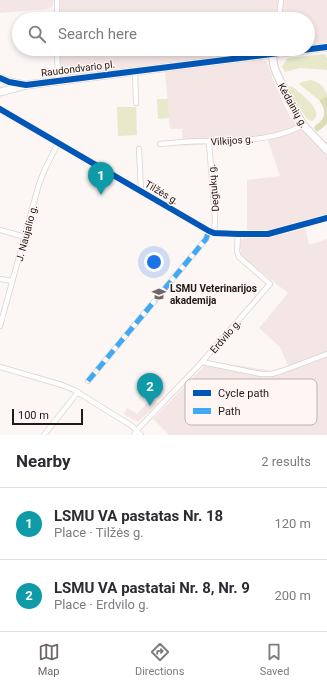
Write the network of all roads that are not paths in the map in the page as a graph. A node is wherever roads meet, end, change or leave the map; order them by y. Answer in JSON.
{"nodes":[{"id":1,"x":57,"y":0,"type":"edge"},
{"id":2,"x":281,"y":0,"type":"edge"},
{"id":3,"x":57,"y":12,"type":"edge"},
{"id":4,"x":280,"y":12,"type":"edge"},
{"id":5,"x":327,"y":47,"type":"edge"},
{"id":6,"x":315,"y":48,"type":"edge"},
{"id":7,"x":57,"y":56,"type":"edge"},
{"id":8,"x":247,"y":56,"type":"edge"},
{"id":9,"x":277,"y":56,"type":"edge"},
{"id":10,"x":135,"y":71,"type":"junction"},
{"id":11,"x":0,"y":78,"type":"edge"},
{"id":12,"x":58,"y":81,"type":"junction"},
{"id":13,"x":26,"y":85,"type":"junction"},
{"id":14,"x":0,"y":92,"type":"edge"},
{"id":15,"x":136,"y":103,"type":"dead end"},
{"id":16,"x":0,"y":109,"type":"edge"},
{"id":17,"x":303,"y":125,"type":"junction"},
{"id":18,"x":209,"y":142,"type":"junction"},
{"id":19,"x":58,"y":143,"type":"junction"},
{"id":20,"x":160,"y":144,"type":"dead end"},
{"id":21,"x":139,"y":149,"type":"dead end"},
{"id":22,"x":327,"y":150,"type":"edge"},
{"id":23,"x":141,"y":191,"type":"junction"},
{"id":24,"x":327,"y":218,"type":"edge"},
{"id":25,"x":0,"y":230,"type":"edge"},
{"id":26,"x":209,"y":231,"type":"junction"},
{"id":27,"x":214,"y":233,"type":"junction"},
{"id":28,"x":238,"y":234,"type":"junction"},
{"id":29,"x":25,"y":236,"type":"junction"},
{"id":30,"x":0,"y":279,"type":"edge"},
{"id":31,"x":12,"y":281,"type":"junction"},
{"id":32,"x":0,"y":326,"type":"edge"},
{"id":33,"x":327,"y":354,"type":"edge"},
{"id":34,"x":202,"y":362,"type":"junction"},
{"id":35,"x":0,"y":367,"type":"edge"},
{"id":36,"x":186,"y":379,"type":"edge"},
{"id":37,"x":185,"y":380,"type":"edge"},
{"id":38,"x":88,"y":381,"type":"dead end"},
{"id":39,"x":78,"y":392,"type":"junction"},
{"id":40,"x":136,"y":430,"type":"junction"},
{"id":41,"x":44,"y":435,"type":"edge"},
{"id":42,"x":134,"y":435,"type":"edge"},
{"id":43,"x":141,"y":435,"type":"edge"}],
"edges":[{"from":1,"to":3,"type":"street"},
{"from":2,"to":4,"type":"street"},
{"from":5,"to":6,"type":"main road","name":"Raudondvario pl."},
{"from":7,"to":12,"type":"street"},
{"from":8,"to":10,"type":"main road","name":"Raudondvario pl."},
{"from":9,"to":17,"type":"main road","name":"Kėdainių g."},
{"from":10,"to":12,"type":"main road","name":"Raudondvario pl."},
{"from":10,"to":15,"type":"street"},
{"from":11,"to":13,"type":"main road","name":"Raudondvario pl."},
{"from":12,"to":13,"type":"main road","name":"Raudondvario pl."},
{"from":13,"to":14,"type":"main road","name":"Raudondvario pl."},
{"from":16,"to":19,"type":"street","name":"Tilžės g."},
{"from":17,"to":18,"type":"street","name":"Vilkijos g."},
{"from":17,"to":22,"type":"main road","name":"Kėdainių g."},
{"from":18,"to":20,"type":"street","name":"Vilkijos g."},
{"from":18,"to":27,"type":"street","name":"Degtukų g."},
{"from":19,"to":23,"type":"street","name":"Tilžės g."},
{"from":19,"to":29,"type":"street","name":"J. Naujalio g."},
{"from":21,"to":23,"type":"street"},
{"from":23,"to":26,"type":"street","name":"Tilžės g."},
{"from":24,"to":28,"type":"street","name":"Tilžės g."},
{"from":25,"to":29,"type":"street"},
{"from":26,"to":27,"type":"street","name":"Tilžės g."},
{"from":26,"to":38,"type":"street"},
{"from":27,"to":28,"type":"street","name":"Tilžės g."},
{"from":28,"to":34,"type":"street","name":"Erdvilo g."},
{"from":29,"to":31,"type":"street","name":"J. Naujalio g."},
{"from":30,"to":31,"type":"street"},
{"from":31,"to":32,"type":"street","name":"J. Naujalio g."},
{"from":33,"to":34,"type":"street"},
{"from":34,"to":36,"type":"street","name":"Erdvilo g."},
{"from":35,"to":39,"type":"street"},
{"from":37,"to":40,"type":"street","name":"Erdvilo g."},
{"from":39,"to":40,"type":"street"},
{"from":39,"to":41,"type":"street"},
{"from":40,"to":42,"type":"street","name":"Erdvilo g."},
{"from":40,"to":43,"type":"street"}]}
